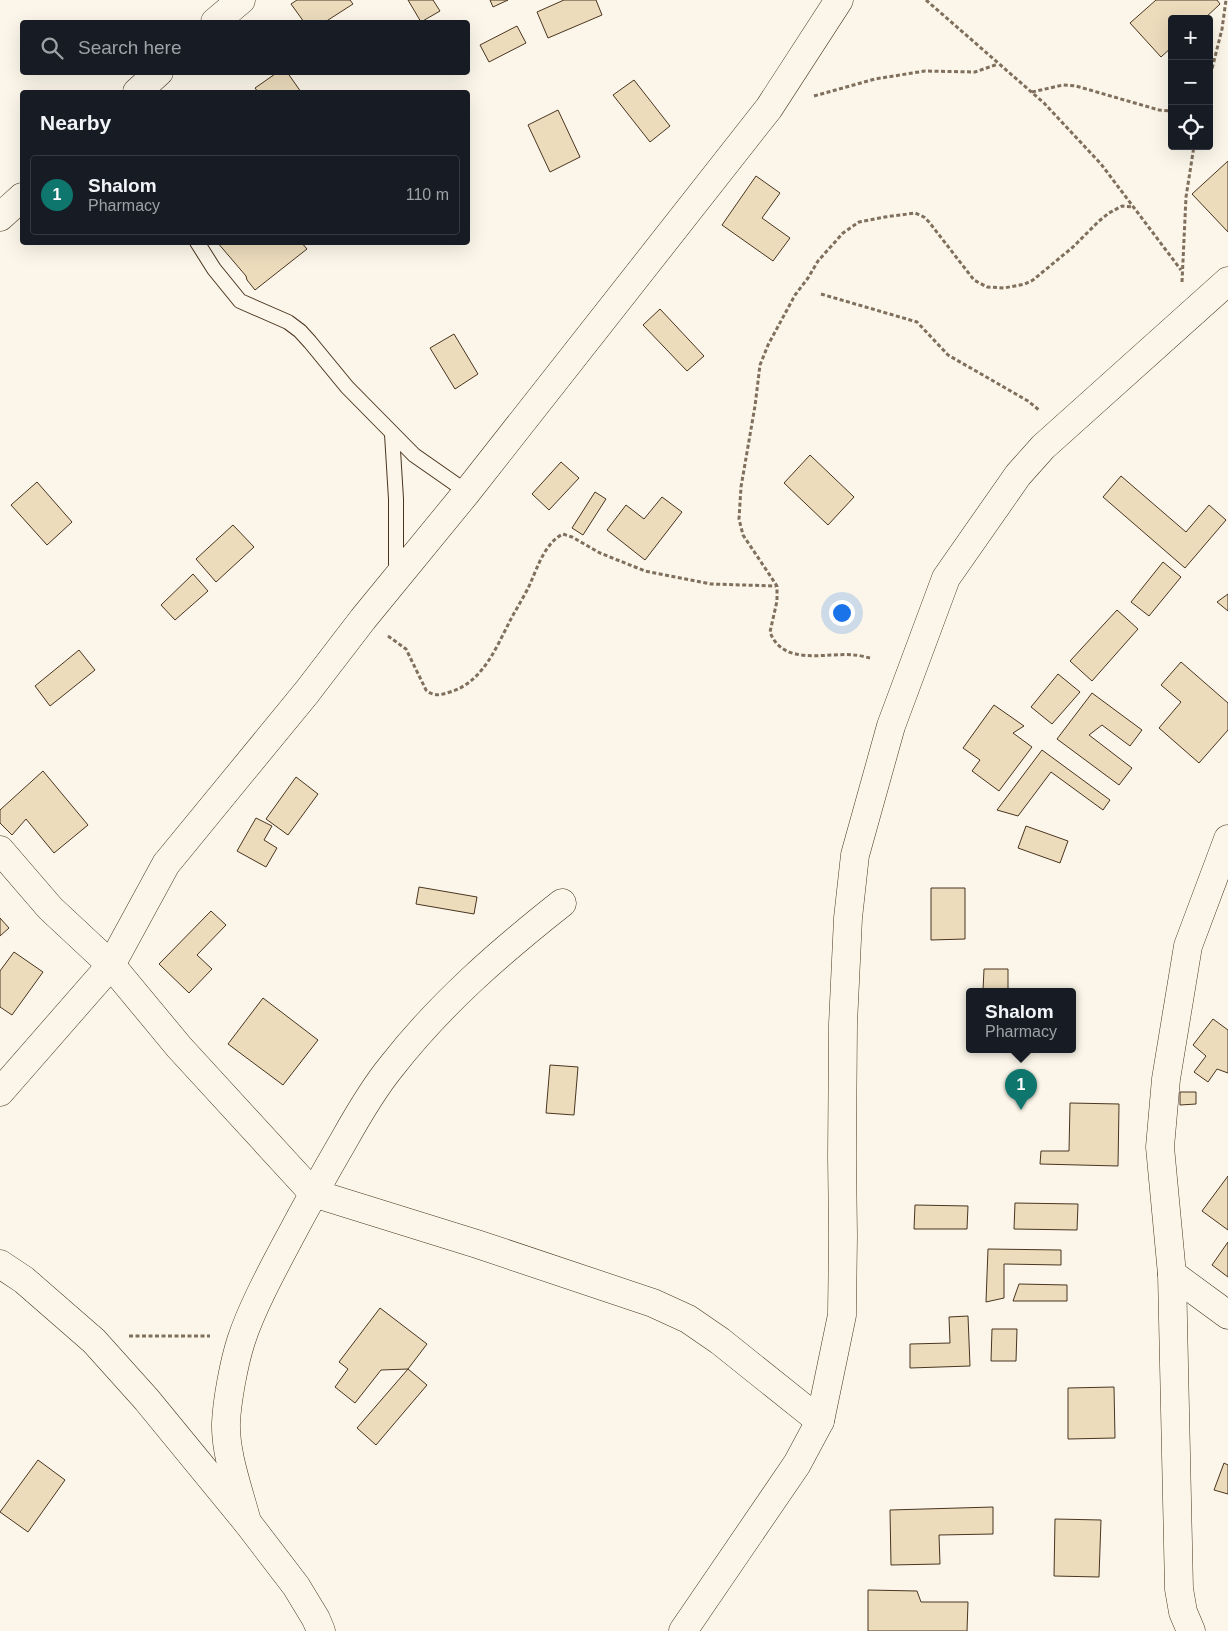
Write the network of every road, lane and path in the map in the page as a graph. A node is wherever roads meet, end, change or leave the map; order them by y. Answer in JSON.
{"nodes":[{"id":1,"x":241,"y":0,"type":"edge"},
{"id":2,"x":839,"y":0,"type":"edge"},
{"id":3,"x":926,"y":0,"type":"edge"},
{"id":4,"x":1226,"y":0,"type":"edge"},
{"id":5,"x":217,"y":20,"type":"edge"},
{"id":6,"x":998,"y":64,"type":"junction"},
{"id":7,"x":1213,"y":65,"type":"edge"},
{"id":8,"x":156,"y":75,"type":"edge"},
{"id":9,"x":139,"y":90,"type":"edge"},
{"id":10,"x":1032,"y":92,"type":"junction"},
{"id":11,"x":769,"y":108,"type":"junction"},
{"id":12,"x":1168,"y":111,"type":"edge"},
{"id":13,"x":1193,"y":150,"type":"edge"},
{"id":14,"x":20,"y":198,"type":"edge"},
{"id":15,"x":1133,"y":207,"type":"junction"},
{"id":16,"x":0,"y":217,"type":"edge"},
{"id":17,"x":199,"y":245,"type":"edge"},
{"id":18,"x":1181,"y":270,"type":"junction"},
{"id":19,"x":1228,"y":281,"type":"edge"},
{"id":20,"x":821,"y":294,"type":"dead end"},
{"id":21,"x":1182,"y":323,"type":"junction"},
{"id":22,"x":392,"y":434,"type":"junction"},
{"id":23,"x":1058,"y":434,"type":"junction"},
{"id":24,"x":467,"y":492,"type":"junction"},
{"id":25,"x":396,"y":579,"type":"junction"},
{"id":26,"x":777,"y":586,"type":"junction"},
{"id":27,"x":363,"y":619,"type":"junction"},
{"id":28,"x":870,"y":658,"type":"dead end"},
{"id":29,"x":1228,"y":839,"type":"edge"},
{"id":30,"x":0,"y":850,"type":"edge"},
{"id":31,"x":562,"y":903,"type":"dead end"},
{"id":32,"x":111,"y":965,"type":"junction"},
{"id":33,"x":0,"y":1092,"type":"edge"},
{"id":34,"x":313,"y":1193,"type":"junction"},
{"id":35,"x":0,"y":1264,"type":"edge"},
{"id":36,"x":1172,"y":1274,"type":"junction"},
{"id":37,"x":1228,"y":1315,"type":"edge"},
{"id":38,"x":94,"y":1341,"type":"junction"},
{"id":39,"x":241,"y":1341,"type":"junction"},
{"id":40,"x":820,"y":1422,"type":"junction"},
{"id":41,"x":247,"y":1522,"type":"junction"},
{"id":42,"x":320,"y":1631,"type":"edge"},
{"id":43,"x":683,"y":1631,"type":"edge"},
{"id":44,"x":1191,"y":1631,"type":"edge"}],
"edges":[{"from":1,"to":5,"type":"street"},
{"from":2,"to":11,"type":"street"},
{"from":3,"to":6,"type":"path"},
{"from":4,"to":7,"type":"path"},
{"from":6,"to":10,"type":"path"},
{"from":6,"to":11,"type":"path"},
{"from":8,"to":9,"type":"street"},
{"from":10,"to":12,"type":"path"},
{"from":10,"to":15,"type":"path"},
{"from":11,"to":24,"type":"street"},
{"from":13,"to":18,"type":"path"},
{"from":14,"to":16,"type":"street"},
{"from":15,"to":18,"type":"path"},
{"from":15,"to":26,"type":"path"},
{"from":17,"to":22,"type":"lane"},
{"from":18,"to":21,"type":"path"},
{"from":19,"to":21,"type":"street"},
{"from":20,"to":23,"type":"path"},
{"from":21,"to":23,"type":"street"},
{"from":22,"to":24,"type":"lane"},
{"from":22,"to":25,"type":"lane"},
{"from":23,"to":40,"type":"street"},
{"from":24,"to":25,"type":"street"},
{"from":25,"to":27,"type":"street"},
{"from":26,"to":27,"type":"path"},
{"from":26,"to":28,"type":"path"},
{"from":27,"to":32,"type":"street"},
{"from":29,"to":36,"type":"street"},
{"from":30,"to":32,"type":"street"},
{"from":31,"to":34,"type":"street"},
{"from":32,"to":33,"type":"street"},
{"from":32,"to":34,"type":"street"},
{"from":34,"to":39,"type":"street"},
{"from":34,"to":40,"type":"street"},
{"from":35,"to":38,"type":"street"},
{"from":36,"to":37,"type":"street"},
{"from":36,"to":44,"type":"street"},
{"from":38,"to":39,"type":"path"},
{"from":38,"to":41,"type":"street"},
{"from":39,"to":41,"type":"street"},
{"from":40,"to":43,"type":"street"},
{"from":41,"to":42,"type":"street"}]}
